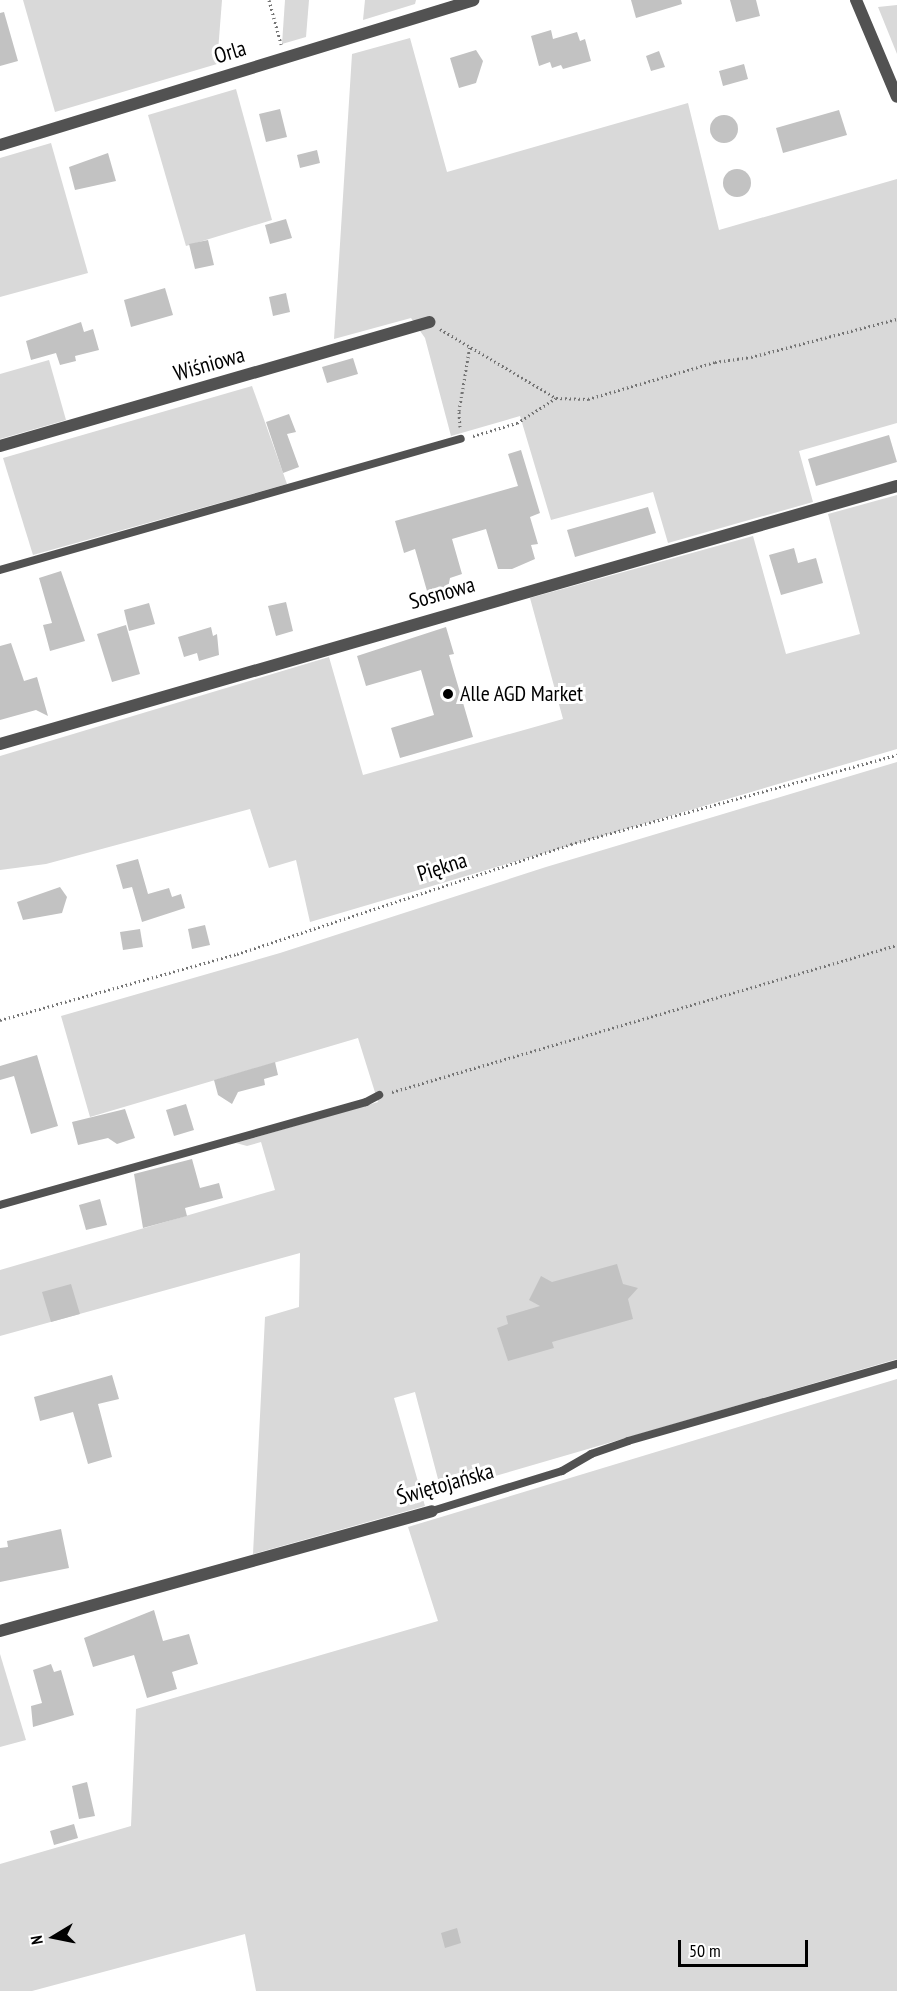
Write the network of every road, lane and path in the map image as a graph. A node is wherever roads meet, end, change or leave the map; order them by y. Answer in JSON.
{"nodes":[{"id":1,"x":269,"y":0,"type":"edge"},
{"id":2,"x":473,"y":0,"type":"edge"},
{"id":3,"x":858,"y":5,"type":"edge"},
{"id":4,"x":286,"y":57,"type":"junction"},
{"id":5,"x":897,"y":94,"type":"edge"},
{"id":6,"x":0,"y":145,"type":"edge"},
{"id":7,"x":897,"y":319,"type":"edge"},
{"id":8,"x":429,"y":322,"type":"joint"},
{"id":9,"x":470,"y":345,"type":"junction"},
{"id":10,"x":556,"y":398,"type":"junction"},
{"id":11,"x":461,"y":439,"type":"junction"},
{"id":12,"x":0,"y":446,"type":"edge"},
{"id":13,"x":897,"y":486,"type":"edge"},
{"id":14,"x":0,"y":570,"type":"edge"},
{"id":15,"x":0,"y":744,"type":"edge"},
{"id":16,"x":897,"y":755,"type":"edge"},
{"id":17,"x":897,"y":945,"type":"edge"},
{"id":18,"x":0,"y":1020,"type":"edge"},
{"id":19,"x":379,"y":1095,"type":"joint"},
{"id":20,"x":0,"y":1205,"type":"edge"},
{"id":21,"x":897,"y":1364,"type":"edge"},
{"id":22,"x":432,"y":1511,"type":"joint"},
{"id":23,"x":0,"y":1631,"type":"edge"}],
"edges":[{"from":1,"to":4,"type":"path"},
{"from":2,"to":4,"type":"street","name":"Orla"},
{"from":3,"to":5,"type":"street"},
{"from":4,"to":6,"type":"street","name":"Orla"},
{"from":7,"to":10,"type":"path"},
{"from":8,"to":9,"type":"path"},
{"from":8,"to":12,"type":"street","name":"Wiśniowa"},
{"from":9,"to":10,"type":"path"},
{"from":9,"to":11,"type":"path"},
{"from":10,"to":11,"type":"path"},
{"from":11,"to":14,"type":"lane"},
{"from":13,"to":15,"type":"street","name":"Sosnowa"},
{"from":16,"to":18,"type":"path","name":"Piękna"},
{"from":17,"to":19,"type":"path"},
{"from":19,"to":20,"type":"lane"},
{"from":21,"to":22,"type":"lane","name":"Świętojańska"},
{"from":22,"to":23,"type":"street","name":"Świętojańska"}]}
